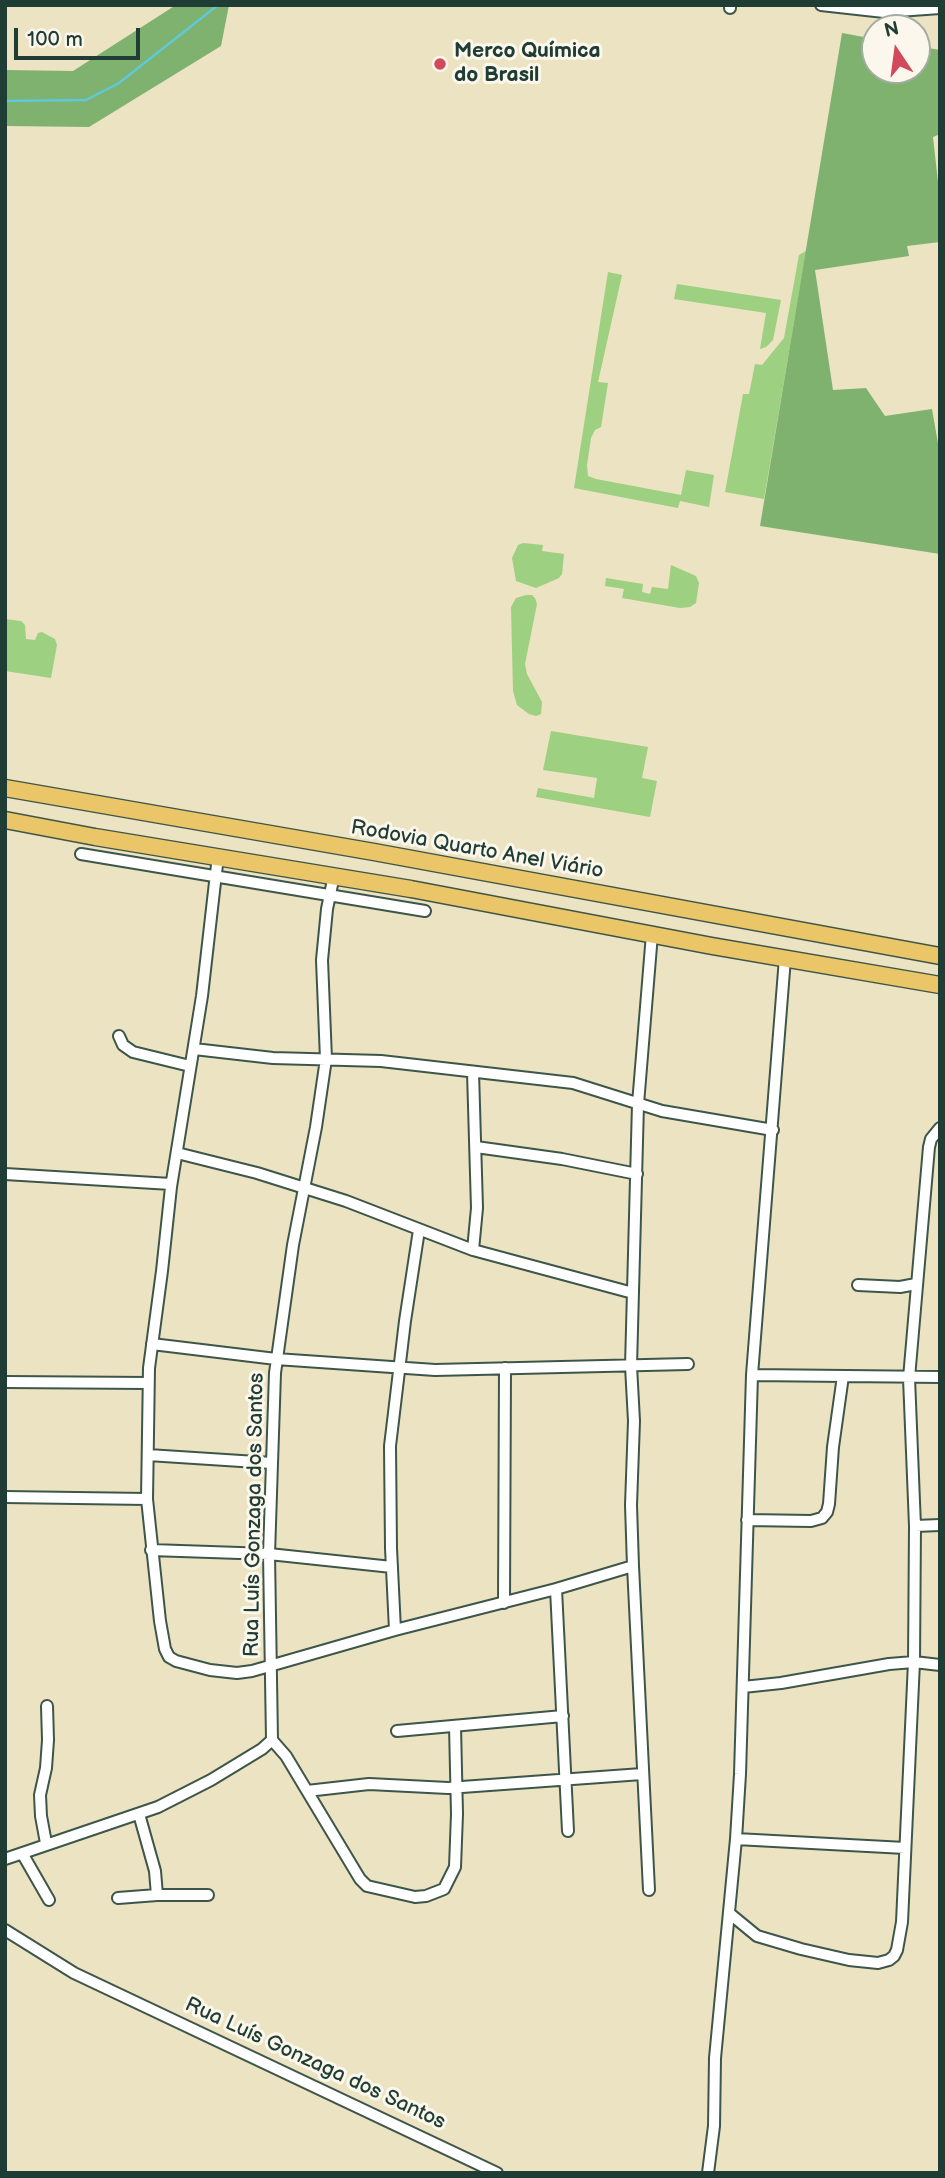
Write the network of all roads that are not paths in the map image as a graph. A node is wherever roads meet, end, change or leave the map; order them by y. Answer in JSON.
{"nodes":[{"id":1,"x":821,"y":5,"type":"edge"},
{"id":2,"x":940,"y":8,"type":"edge"},
{"id":3,"x":5,"y":788,"type":"edge"},
{"id":4,"x":5,"y":820,"type":"edge"},
{"id":5,"x":374,"y":852,"type":"junction"},
{"id":6,"x":81,"y":854,"type":"dead end"},
{"id":7,"x":218,"y":856,"type":"junction"},
{"id":8,"x":334,"y":875,"type":"junction"},
{"id":9,"x":215,"y":876,"type":"junction"},
{"id":10,"x":369,"y":881,"type":"junction"},
{"id":11,"x":329,"y":895,"type":"junction"},
{"id":12,"x":425,"y":911,"type":"dead end"},
{"id":13,"x":698,"y":911,"type":"junction"},
{"id":14,"x":779,"y":926,"type":"junction"},
{"id":15,"x":652,"y":934,"type":"junction"},
{"id":16,"x":691,"y":942,"type":"junction"},
{"id":17,"x":940,"y":956,"type":"edge"},
{"id":18,"x":785,"y":958,"type":"junction"},
{"id":19,"x":940,"y":985,"type":"edge"},
{"id":20,"x":120,"y":1036,"type":"dead end"},
{"id":21,"x":194,"y":1049,"type":"junction"},
{"id":22,"x":326,"y":1059,"type":"junction"},
{"id":23,"x":190,"y":1066,"type":"junction"},
{"id":24,"x":473,"y":1072,"type":"junction"},
{"id":25,"x":638,"y":1104,"type":"junction"},
{"id":26,"x":940,"y":1128,"type":"edge"},
{"id":27,"x":773,"y":1130,"type":"junction"},
{"id":28,"x":476,"y":1147,"type":"junction"},
{"id":29,"x":177,"y":1153,"type":"junction"},
{"id":30,"x":5,"y":1174,"type":"edge"},
{"id":31,"x":636,"y":1174,"type":"junction"},
{"id":32,"x":171,"y":1184,"type":"junction"},
{"id":33,"x":304,"y":1187,"type":"junction"},
{"id":34,"x":419,"y":1230,"type":"junction"},
{"id":35,"x":473,"y":1250,"type":"junction"},
{"id":36,"x":916,"y":1284,"type":"junction"},
{"id":37,"x":858,"y":1286,"type":"dead end"},
{"id":38,"x":633,"y":1293,"type":"junction"},
{"id":39,"x":152,"y":1344,"type":"junction"},
{"id":40,"x":276,"y":1359,"type":"junction"},
{"id":41,"x":688,"y":1364,"type":"dead end"},
{"id":42,"x":631,"y":1366,"type":"junction"},
{"id":43,"x":399,"y":1368,"type":"junction"},
{"id":44,"x":505,"y":1368,"type":"junction"},
{"id":45,"x":752,"y":1374,"type":"junction"},
{"id":46,"x":843,"y":1376,"type":"junction"},
{"id":47,"x":940,"y":1377,"type":"edge"},
{"id":48,"x":909,"y":1378,"type":"junction"},
{"id":49,"x":5,"y":1382,"type":"edge"},
{"id":50,"x":148,"y":1383,"type":"junction"},
{"id":51,"x":148,"y":1455,"type":"junction"},
{"id":52,"x":272,"y":1463,"type":"junction"},
{"id":53,"x":5,"y":1497,"type":"edge"},
{"id":54,"x":147,"y":1499,"type":"junction"},
{"id":55,"x":747,"y":1520,"type":"junction"},
{"id":56,"x":940,"y":1525,"type":"edge"},
{"id":57,"x":915,"y":1526,"type":"junction"},
{"id":58,"x":151,"y":1550,"type":"junction"},
{"id":59,"x":269,"y":1554,"type":"junction"},
{"id":60,"x":633,"y":1566,"type":"junction"},
{"id":61,"x":392,"y":1567,"type":"junction"},
{"id":62,"x":556,"y":1589,"type":"junction"},
{"id":63,"x":504,"y":1603,"type":"junction"},
{"id":64,"x":395,"y":1630,"type":"junction"},
{"id":65,"x":914,"y":1662,"type":"junction"},
{"id":66,"x":940,"y":1665,"type":"edge"},
{"id":67,"x":272,"y":1666,"type":"junction"},
{"id":68,"x":743,"y":1687,"type":"junction"},
{"id":69,"x":47,"y":1706,"type":"dead end"},
{"id":70,"x":564,"y":1716,"type":"junction"},
{"id":71,"x":455,"y":1726,"type":"junction"},
{"id":72,"x":397,"y":1731,"type":"dead end"},
{"id":73,"x":272,"y":1740,"type":"junction"},
{"id":74,"x":642,"y":1773,"type":"junction"},
{"id":75,"x":565,"y":1778,"type":"junction"},
{"id":76,"x":457,"y":1787,"type":"junction"},
{"id":77,"x":307,"y":1791,"type":"junction"},
{"id":78,"x":139,"y":1814,"type":"junction"},
{"id":79,"x":568,"y":1831,"type":"dead end"},
{"id":80,"x":736,"y":1839,"type":"junction"},
{"id":81,"x":46,"y":1843,"type":"junction"},
{"id":82,"x":905,"y":1848,"type":"junction"},
{"id":83,"x":22,"y":1853,"type":"junction"},
{"id":84,"x":5,"y":1858,"type":"edge"},
{"id":85,"x":649,"y":1890,"type":"dead end"},
{"id":86,"x":158,"y":1895,"type":"junction"},
{"id":87,"x":208,"y":1895,"type":"dead end"},
{"id":88,"x":118,"y":1898,"type":"dead end"},
{"id":89,"x":49,"y":1900,"type":"dead end"},
{"id":90,"x":729,"y":1913,"type":"junction"},
{"id":91,"x":5,"y":1930,"type":"edge"},
{"id":92,"x":497,"y":2173,"type":"edge"},
{"id":93,"x":708,"y":2173,"type":"edge"}],
"edges":[{"from":1,"to":2,"type":"street"},
{"from":3,"to":5,"type":"highway","name":"Rodovia Quarto Anel Viário"},
{"from":4,"to":7,"type":"highway"},
{"from":5,"to":10,"type":"highway"},
{"from":5,"to":13,"type":"highway","name":"Rodovia Quarto Anel Viário"},
{"from":6,"to":9,"type":"street"},
{"from":7,"to":8,"type":"highway"},
{"from":7,"to":9,"type":"street"},
{"from":8,"to":10,"type":"highway"},
{"from":8,"to":11,"type":"street","name":"Rua Luís Gonzaga dos Santos"},
{"from":9,"to":11,"type":"street"},
{"from":9,"to":21,"type":"street"},
{"from":10,"to":15,"type":"highway"},
{"from":11,"to":12,"type":"street"},
{"from":11,"to":22,"type":"street","name":"Rua Luís Gonzaga dos Santos"},
{"from":13,"to":14,"type":"highway","name":"Rodovia Quarto Anel Viário"},
{"from":13,"to":16,"type":"highway"},
{"from":14,"to":17,"type":"highway","name":"Rodovia Quarto Anel Viário"},
{"from":14,"to":18,"type":"highway"},
{"from":15,"to":16,"type":"highway"},
{"from":15,"to":25,"type":"street"},
{"from":16,"to":18,"type":"highway"},
{"from":18,"to":19,"type":"highway"},
{"from":18,"to":27,"type":"street"},
{"from":20,"to":23,"type":"street"},
{"from":21,"to":22,"type":"street"},
{"from":21,"to":23,"type":"street"},
{"from":22,"to":24,"type":"street"},
{"from":22,"to":33,"type":"street","name":"Rua Luís Gonzaga dos Santos"},
{"from":23,"to":29,"type":"street"},
{"from":24,"to":25,"type":"street"},
{"from":24,"to":28,"type":"street"},
{"from":25,"to":27,"type":"street"},
{"from":25,"to":31,"type":"street"},
{"from":26,"to":36,"type":"street"},
{"from":27,"to":45,"type":"street"},
{"from":28,"to":31,"type":"street"},
{"from":28,"to":35,"type":"street"},
{"from":29,"to":32,"type":"street"},
{"from":29,"to":33,"type":"street"},
{"from":30,"to":32,"type":"street"},
{"from":31,"to":38,"type":"street"},
{"from":32,"to":39,"type":"street"},
{"from":33,"to":34,"type":"street"},
{"from":33,"to":40,"type":"street","name":"Rua Luís Gonzaga dos Santos"},
{"from":34,"to":35,"type":"street"},
{"from":34,"to":43,"type":"street"},
{"from":35,"to":38,"type":"street"},
{"from":36,"to":37,"type":"street"},
{"from":36,"to":48,"type":"street"},
{"from":38,"to":42,"type":"street"},
{"from":39,"to":40,"type":"street"},
{"from":39,"to":50,"type":"street"},
{"from":40,"to":43,"type":"street"},
{"from":40,"to":52,"type":"street","name":"Rua Luís Gonzaga dos Santos"},
{"from":41,"to":42,"type":"street"},
{"from":42,"to":44,"type":"street"},
{"from":42,"to":60,"type":"street"},
{"from":43,"to":44,"type":"street"},
{"from":43,"to":61,"type":"street"},
{"from":44,"to":63,"type":"street"},
{"from":45,"to":46,"type":"street"},
{"from":45,"to":55,"type":"street"},
{"from":46,"to":48,"type":"street"},
{"from":46,"to":55,"type":"street"},
{"from":47,"to":48,"type":"street"},
{"from":48,"to":57,"type":"street"},
{"from":49,"to":50,"type":"street"},
{"from":50,"to":51,"type":"street"},
{"from":51,"to":52,"type":"street"},
{"from":51,"to":54,"type":"street"},
{"from":52,"to":59,"type":"street","name":"Rua Luís Gonzaga dos Santos"},
{"from":53,"to":54,"type":"street"},
{"from":54,"to":58,"type":"street"},
{"from":55,"to":68,"type":"street"},
{"from":56,"to":57,"type":"street"},
{"from":57,"to":65,"type":"street"},
{"from":58,"to":59,"type":"street"},
{"from":58,"to":67,"type":"street"},
{"from":59,"to":61,"type":"street"},
{"from":59,"to":67,"type":"street","name":"Rua Luís Gonzaga dos Santos"},
{"from":60,"to":62,"type":"street"},
{"from":60,"to":74,"type":"street"},
{"from":61,"to":64,"type":"street"},
{"from":62,"to":63,"type":"street"},
{"from":62,"to":70,"type":"street"},
{"from":63,"to":64,"type":"street"},
{"from":64,"to":67,"type":"street"},
{"from":65,"to":66,"type":"street"},
{"from":65,"to":68,"type":"street"},
{"from":65,"to":82,"type":"street"},
{"from":67,"to":73,"type":"street","name":"Rua Luís Gonzaga dos Santos"},
{"from":68,"to":80,"type":"street"},
{"from":69,"to":81,"type":"street"},
{"from":70,"to":71,"type":"street"},
{"from":70,"to":75,"type":"street"},
{"from":71,"to":72,"type":"street"},
{"from":71,"to":76,"type":"street"},
{"from":73,"to":77,"type":"street"},
{"from":73,"to":78,"type":"street"},
{"from":74,"to":75,"type":"street"},
{"from":74,"to":85,"type":"street"},
{"from":75,"to":76,"type":"street"},
{"from":75,"to":79,"type":"street"},
{"from":76,"to":77,"type":"street"},
{"from":76,"to":77,"type":"street"},
{"from":78,"to":81,"type":"street"},
{"from":78,"to":86,"type":"street"},
{"from":80,"to":82,"type":"street"},
{"from":80,"to":90,"type":"street"},
{"from":81,"to":83,"type":"street"},
{"from":82,"to":90,"type":"street"},
{"from":83,"to":84,"type":"street"},
{"from":83,"to":89,"type":"street"},
{"from":86,"to":87,"type":"street"},
{"from":86,"to":88,"type":"street"},
{"from":90,"to":93,"type":"street"},
{"from":91,"to":92,"type":"street","name":"Rua Luís Gonzaga dos Santos"}]}
